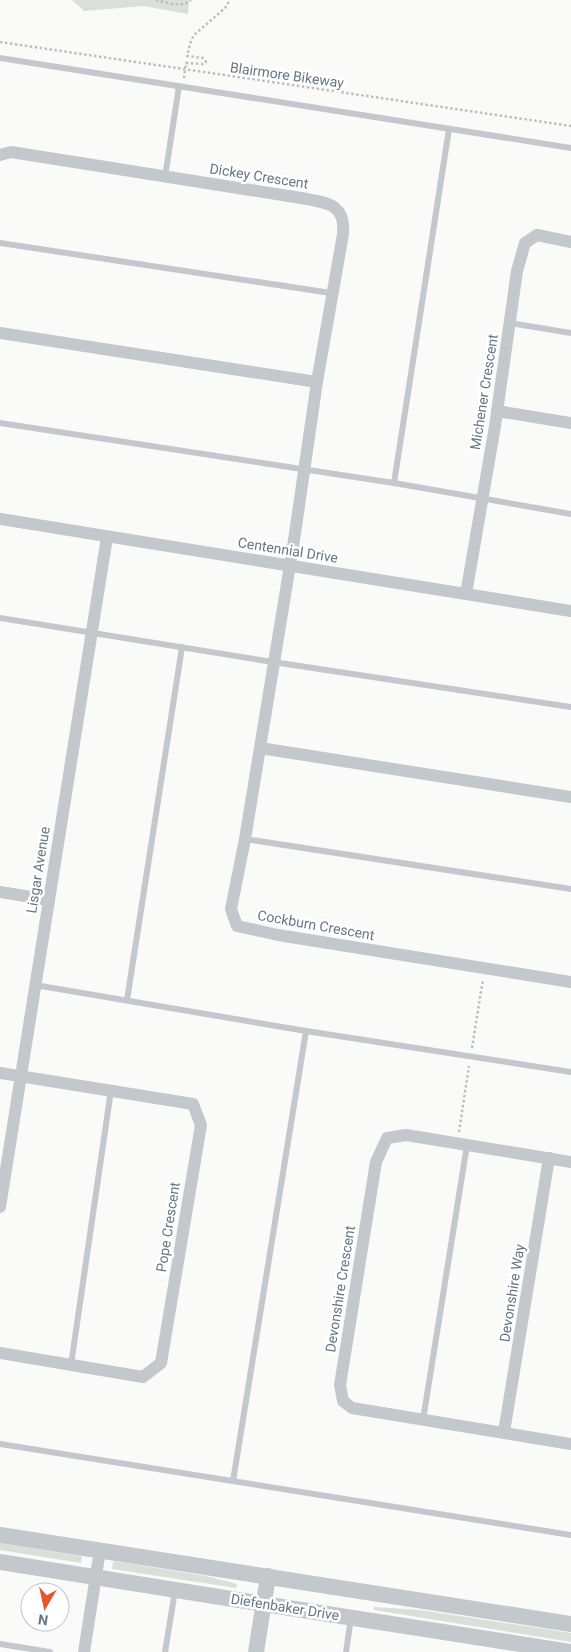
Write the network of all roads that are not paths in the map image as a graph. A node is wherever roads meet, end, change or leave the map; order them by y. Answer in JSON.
{"nodes":[{"id":1,"x":0,"y":58,"type":"edge"},
{"id":2,"x":179,"y":86,"type":"junction"},
{"id":3,"x":449,"y":129,"type":"junction"},
{"id":4,"x":571,"y":148,"type":"edge"},
{"id":5,"x":0,"y":155,"type":"edge"},
{"id":6,"x":165,"y":177,"type":"junction"},
{"id":7,"x":571,"y":242,"type":"edge"},
{"id":8,"x":0,"y":243,"type":"edge"},
{"id":9,"x":331,"y":293,"type":"junction"},
{"id":10,"x":510,"y":323,"type":"junction"},
{"id":11,"x":0,"y":333,"type":"edge"},
{"id":12,"x":571,"y":333,"type":"edge"},
{"id":13,"x":317,"y":382,"type":"junction"},
{"id":14,"x":497,"y":411,"type":"junction"},
{"id":15,"x":0,"y":423,"type":"edge"},
{"id":16,"x":571,"y":423,"type":"edge"},
{"id":17,"x":305,"y":470,"type":"junction"},
{"id":18,"x":394,"y":483,"type":"junction"},
{"id":19,"x":482,"y":499,"type":"junction"},
{"id":20,"x":571,"y":514,"type":"edge"},
{"id":21,"x":0,"y":520,"type":"edge"},
{"id":22,"x":107,"y":537,"type":"junction"},
{"id":23,"x":290,"y":566,"type":"junction"},
{"id":24,"x":466,"y":594,"type":"junction"},
{"id":25,"x":571,"y":611,"type":"edge"},
{"id":26,"x":0,"y":618,"type":"edge"},
{"id":27,"x":92,"y":633,"type":"junction"},
{"id":28,"x":182,"y":647,"type":"junction"},
{"id":29,"x":274,"y":662,"type":"junction"},
{"id":30,"x":571,"y":707,"type":"edge"},
{"id":31,"x":260,"y":748,"type":"junction"},
{"id":32,"x":571,"y":797,"type":"edge"},
{"id":33,"x":245,"y":839,"type":"junction"},
{"id":34,"x":571,"y":889,"type":"edge"},
{"id":35,"x":0,"y":892,"type":"edge"},
{"id":36,"x":49,"y":900,"type":"junction"},
{"id":37,"x":571,"y":982,"type":"edge"},
{"id":38,"x":35,"y":985,"type":"junction"},
{"id":39,"x":127,"y":1000,"type":"junction"},
{"id":40,"x":306,"y":1031,"type":"junction"},
{"id":41,"x":571,"y":1072,"type":"edge"},
{"id":42,"x":0,"y":1073,"type":"edge"},
{"id":43,"x":21,"y":1077,"type":"junction"},
{"id":44,"x":111,"y":1090,"type":"junction"},
{"id":45,"x":468,"y":1145,"type":"junction"},
{"id":46,"x":549,"y":1158,"type":"junction"},
{"id":47,"x":571,"y":1162,"type":"edge"},
{"id":48,"x":0,"y":1207,"type":"edge"},
{"id":49,"x":0,"y":1353,"type":"edge"},
{"id":50,"x":71,"y":1365,"type":"junction"},
{"id":51,"x":423,"y":1420,"type":"junction"},
{"id":52,"x":504,"y":1432,"type":"junction"},
{"id":53,"x":0,"y":1444,"type":"edge"},
{"id":54,"x":571,"y":1444,"type":"edge"},
{"id":55,"x":233,"y":1481,"type":"junction"},
{"id":56,"x":571,"y":1534,"type":"edge"},
{"id":57,"x":0,"y":1535,"type":"edge"},
{"id":58,"x":100,"y":1550,"type":"junction"},
{"id":59,"x":0,"y":1562,"type":"edge"},
{"id":60,"x":268,"y":1576,"type":"junction"},
{"id":61,"x":96,"y":1578,"type":"junction"},
{"id":62,"x":175,"y":1591,"type":"junction"},
{"id":63,"x":264,"y":1604,"type":"junction"},
{"id":64,"x":352,"y":1617,"type":"junction"},
{"id":65,"x":571,"y":1624,"type":"edge"},
{"id":66,"x":0,"y":1644,"type":"edge"},
{"id":67,"x":50,"y":1652,"type":"edge"},
{"id":68,"x":84,"y":1652,"type":"edge"},
{"id":69,"x":165,"y":1652,"type":"edge"},
{"id":70,"x":256,"y":1652,"type":"edge"},
{"id":71,"x":346,"y":1652,"type":"edge"},
{"id":72,"x":571,"y":1652,"type":"edge"}],
"edges":[{"from":1,"to":2,"type":"lane"},
{"from":2,"to":3,"type":"lane"},
{"from":2,"to":6,"type":"lane"},
{"from":3,"to":4,"type":"lane"},
{"from":3,"to":18,"type":"lane"},
{"from":5,"to":6,"type":"street","name":"Dickey Crescent"},
{"from":6,"to":9,"type":"street","name":"Dickey Crescent"},
{"from":7,"to":10,"type":"street","name":"Michener Crescent"},
{"from":8,"to":9,"type":"lane"},
{"from":9,"to":13,"type":"street","name":"Dickey Crescent"},
{"from":10,"to":12,"type":"lane"},
{"from":10,"to":14,"type":"street","name":"Michener Crescent"},
{"from":11,"to":13,"type":"street"},
{"from":13,"to":17,"type":"street","name":"Dickey Crescent"},
{"from":14,"to":16,"type":"street"},
{"from":14,"to":19,"type":"street","name":"Michener Crescent"},
{"from":15,"to":17,"type":"lane"},
{"from":17,"to":18,"type":"lane"},
{"from":17,"to":23,"type":"street","name":"Dickey Crescent"},
{"from":18,"to":19,"type":"lane"},
{"from":19,"to":20,"type":"lane"},
{"from":19,"to":24,"type":"street","name":"Michener Crescent"},
{"from":21,"to":22,"type":"street","name":"Centennial Drive"},
{"from":22,"to":23,"type":"street","name":"Centennial Drive"},
{"from":22,"to":27,"type":"street","name":"Lisgar Avenue"},
{"from":23,"to":24,"type":"street","name":"Centennial Drive"},
{"from":23,"to":29,"type":"street","name":"Cockburn Crescent"},
{"from":24,"to":25,"type":"street","name":"Centennial Drive"},
{"from":26,"to":27,"type":"lane"},
{"from":27,"to":28,"type":"lane"},
{"from":27,"to":36,"type":"street","name":"Lisgar Avenue"},
{"from":28,"to":29,"type":"lane"},
{"from":28,"to":39,"type":"lane"},
{"from":29,"to":30,"type":"lane"},
{"from":29,"to":31,"type":"street","name":"Cockburn Crescent"},
{"from":31,"to":32,"type":"street"},
{"from":31,"to":33,"type":"street","name":"Cockburn Crescent"},
{"from":33,"to":34,"type":"lane"},
{"from":33,"to":37,"type":"street","name":"Cockburn Crescent"},
{"from":35,"to":36,"type":"street"},
{"from":36,"to":38,"type":"street","name":"Lisgar Avenue"},
{"from":38,"to":39,"type":"lane"},
{"from":38,"to":43,"type":"street","name":"Lisgar Avenue"},
{"from":39,"to":40,"type":"lane"},
{"from":40,"to":41,"type":"lane"},
{"from":40,"to":55,"type":"lane"},
{"from":42,"to":43,"type":"street","name":"Pope Crescent"},
{"from":43,"to":44,"type":"street","name":"Pope Crescent"},
{"from":43,"to":48,"type":"street","name":"Lisgar Avenue"},
{"from":44,"to":50,"type":"lane"},
{"from":44,"to":50,"type":"street","name":"Pope Crescent"},
{"from":45,"to":46,"type":"street","name":"Devonshire Crescent"},
{"from":45,"to":51,"type":"lane"},
{"from":45,"to":51,"type":"street","name":"Devonshire Crescent"},
{"from":46,"to":47,"type":"street","name":"Devonshire Crescent"},
{"from":46,"to":52,"type":"street","name":"Devonshire Way"},
{"from":49,"to":50,"type":"street","name":"Pope Crescent"},
{"from":51,"to":52,"type":"street","name":"Devonshire Crescent"},
{"from":52,"to":54,"type":"street","name":"Devonshire Crescent"},
{"from":53,"to":55,"type":"lane"},
{"from":55,"to":56,"type":"lane"},
{"from":57,"to":58,"type":"street","name":"Diefenbaker Drive"},
{"from":58,"to":60,"type":"street","name":"Diefenbaker Drive"},
{"from":58,"to":61,"type":"street"},
{"from":59,"to":61,"type":"street","name":"Diefenbaker Drive"},
{"from":60,"to":63,"type":"street"},
{"from":60,"to":65,"type":"street","name":"Diefenbaker Drive"},
{"from":61,"to":62,"type":"street","name":"Diefenbaker Drive"},
{"from":61,"to":68,"type":"street"},
{"from":62,"to":63,"type":"street","name":"Diefenbaker Drive"},
{"from":62,"to":69,"type":"lane"},
{"from":63,"to":64,"type":"street","name":"Diefenbaker Drive"},
{"from":63,"to":70,"type":"street"},
{"from":64,"to":71,"type":"lane"},
{"from":64,"to":72,"type":"street","name":"Diefenbaker Drive"},
{"from":66,"to":67,"type":"lane"}]}
